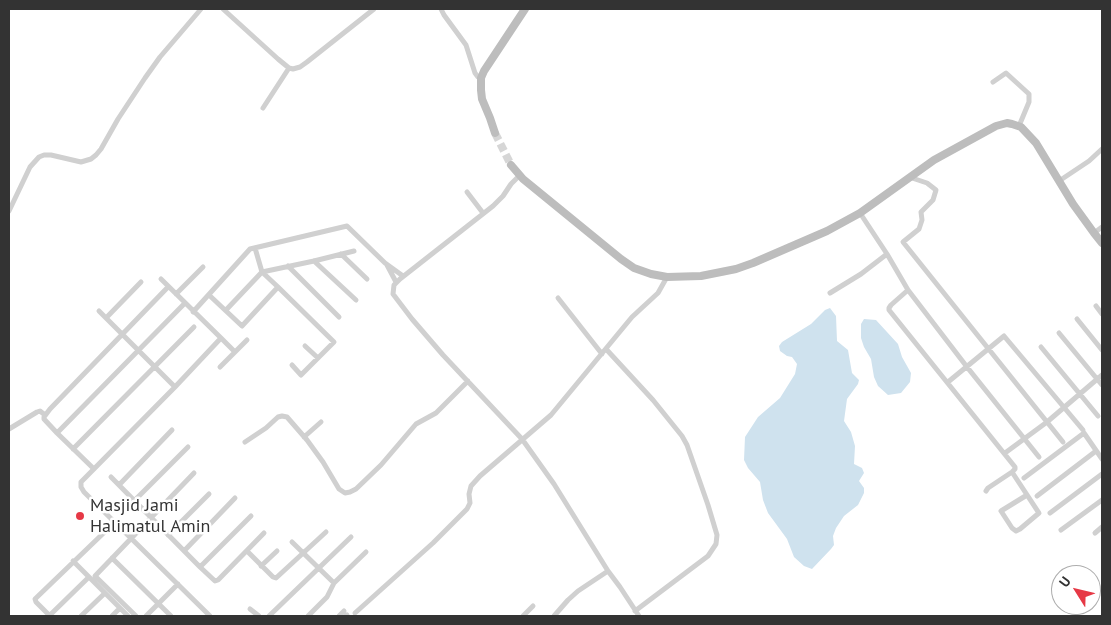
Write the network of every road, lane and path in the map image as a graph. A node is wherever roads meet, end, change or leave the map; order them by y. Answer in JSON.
{"nodes":[{"id":1,"x":201,"y":9,"type":"edge"},
{"id":2,"x":223,"y":9,"type":"edge"},
{"id":3,"x":374,"y":9,"type":"edge"},
{"id":4,"x":441,"y":9,"type":"edge"},
{"id":5,"x":525,"y":9,"type":"edge"},
{"id":6,"x":289,"y":68,"type":"junction"},
{"id":7,"x":481,"y":78,"type":"junction"},
{"id":8,"x":993,"y":82,"type":"dead end"},
{"id":9,"x":263,"y":108,"type":"dead end"},
{"id":10,"x":1020,"y":126,"type":"junction"},
{"id":11,"x":495,"y":133,"type":"tunnel mouth"},
{"id":12,"x":1102,"y":149,"type":"edge"},
{"id":13,"x":511,"y":165,"type":"tunnel mouth"},
{"id":14,"x":520,"y":175,"type":"junction"},
{"id":15,"x":909,"y":177,"type":"junction"},
{"id":16,"x":1059,"y":181,"type":"junction"},
{"id":17,"x":467,"y":192,"type":"dead end"},
{"id":18,"x":9,"y":211,"type":"edge"},
{"id":19,"x":483,"y":213,"type":"junction"},
{"id":20,"x":860,"y":213,"type":"junction"},
{"id":21,"x":1102,"y":227,"type":"edge"},
{"id":22,"x":1094,"y":233,"type":"junction"},
{"id":23,"x":1102,"y":243,"type":"edge"},
{"id":24,"x":255,"y":248,"type":"junction"},
{"id":25,"x":354,"y":251,"type":"dead end"},
{"id":26,"x":341,"y":254,"type":"junction"},
{"id":27,"x":887,"y":254,"type":"junction"},
{"id":28,"x":314,"y":261,"type":"junction"},
{"id":29,"x":386,"y":263,"type":"junction"},
{"id":30,"x":288,"y":266,"type":"junction"},
{"id":31,"x":203,"y":267,"type":"dead end"},
{"id":32,"x":262,"y":272,"type":"junction"},
{"id":33,"x":403,"y":276,"type":"junction"},
{"id":34,"x":667,"y":277,"type":"junction"},
{"id":35,"x":161,"y":279,"type":"dead end"},
{"id":36,"x":367,"y":279,"type":"dead end"},
{"id":37,"x":141,"y":282,"type":"dead end"},
{"id":38,"x":396,"y":282,"type":"junction"},
{"id":39,"x":168,"y":287,"type":"junction"},
{"id":40,"x":278,"y":287,"type":"junction"},
{"id":41,"x":908,"y":290,"type":"junction"},
{"id":42,"x":830,"y":293,"type":"dead end"},
{"id":43,"x":176,"y":294,"type":"junction"},
{"id":44,"x":210,"y":295,"type":"junction"},
{"id":45,"x":558,"y":298,"type":"dead end"},
{"id":46,"x":356,"y":300,"type":"dead end"},
{"id":47,"x":185,"y":303,"type":"junction"},
{"id":48,"x":1096,"y":306,"type":"dead end"},
{"id":49,"x":226,"y":310,"type":"junction"},
{"id":50,"x":100,"y":311,"type":"dead end"},
{"id":51,"x":194,"y":312,"type":"junction"},
{"id":52,"x":1102,"y":313,"type":"edge"},
{"id":53,"x":339,"y":317,"type":"dead end"},
{"id":54,"x":106,"y":318,"type":"junction"},
{"id":55,"x":1077,"y":319,"type":"dead end"},
{"id":56,"x":194,"y":327,"type":"dead end"},
{"id":57,"x":122,"y":334,"type":"junction"},
{"id":58,"x":1060,"y":334,"type":"dead end"},
{"id":59,"x":221,"y":338,"type":"junction"},
{"id":60,"x":247,"y":340,"type":"dead end"},
{"id":61,"x":305,"y":346,"type":"dead end"},
{"id":62,"x":1041,"y":347,"type":"dead end"},
{"id":63,"x":606,"y":349,"type":"junction"},
{"id":64,"x":989,"y":349,"type":"junction"},
{"id":65,"x":138,"y":350,"type":"junction"},
{"id":66,"x":1102,"y":350,"type":"edge"},
{"id":67,"x":235,"y":352,"type":"junction"},
{"id":68,"x":602,"y":354,"type":"junction"},
{"id":69,"x":318,"y":358,"type":"junction"},
{"id":70,"x":292,"y":365,"type":"dead end"},
{"id":71,"x":155,"y":366,"type":"junction"},
{"id":72,"x":967,"y":367,"type":"junction"},
{"id":73,"x":220,"y":368,"type":"dead end"},
{"id":74,"x":1102,"y":375,"type":"edge"},
{"id":75,"x":1097,"y":379,"type":"junction"},
{"id":76,"x":468,"y":381,"type":"junction"},
{"id":77,"x":948,"y":382,"type":"junction"},
{"id":78,"x":1102,"y":385,"type":"edge"},
{"id":79,"x":175,"y":387,"type":"junction"},
{"id":80,"x":1080,"y":394,"type":"junction"},
{"id":81,"x":1063,"y":408,"type":"junction"},
{"id":82,"x":45,"y":415,"type":"junction"},
{"id":83,"x":1098,"y":416,"type":"dead end"},
{"id":84,"x":321,"y":422,"type":"dead end"},
{"id":85,"x":1047,"y":422,"type":"junction"},
{"id":86,"x":9,"y":429,"type":"edge"},
{"id":87,"x":172,"y":430,"type":"dead end"},
{"id":88,"x":1083,"y":430,"type":"dead end"},
{"id":89,"x":57,"y":433,"type":"junction"},
{"id":90,"x":304,"y":437,"type":"junction"},
{"id":91,"x":522,"y":439,"type":"junction"},
{"id":92,"x":1024,"y":439,"type":"junction"},
{"id":93,"x":245,"y":442,"type":"dead end"},
{"id":94,"x":1063,"y":442,"type":"dead end"},
{"id":95,"x":188,"y":447,"type":"dead end"},
{"id":96,"x":73,"y":449,"type":"junction"},
{"id":97,"x":1096,"y":451,"type":"junction"},
{"id":98,"x":1005,"y":453,"type":"junction"},
{"id":99,"x":1039,"y":457,"type":"dead end"},
{"id":100,"x":1102,"y":459,"type":"edge"},
{"id":101,"x":94,"y":469,"type":"junction"},
{"id":102,"x":1012,"y":472,"type":"junction"},
{"id":103,"x":194,"y":473,"type":"dead end"},
{"id":104,"x":1102,"y":474,"type":"edge"},
{"id":105,"x":111,"y":477,"type":"dead end"},
{"id":106,"x":1024,"y":478,"type":"dead end"},
{"id":107,"x":118,"y":485,"type":"junction"},
{"id":108,"x":986,"y":491,"type":"dead end"},
{"id":109,"x":209,"y":494,"type":"dead end"},
{"id":110,"x":1027,"y":495,"type":"junction"},
{"id":111,"x":1037,"y":496,"type":"dead end"},
{"id":112,"x":235,"y":498,"type":"dead end"},
{"id":113,"x":134,"y":500,"type":"junction"},
{"id":114,"x":1102,"y":500,"type":"edge"},
{"id":115,"x":1050,"y":513,"type":"dead end"},
{"id":116,"x":251,"y":516,"type":"dead end"},
{"id":117,"x":151,"y":518,"type":"junction"},
{"id":118,"x":115,"y":522,"type":"junction"},
{"id":119,"x":1102,"y":527,"type":"edge"},
{"id":120,"x":1061,"y":530,"type":"dead end"},
{"id":121,"x":326,"y":532,"type":"dead end"},
{"id":122,"x":264,"y":533,"type":"dead end"},
{"id":123,"x":1094,"y":533,"type":"dead end"},
{"id":124,"x":168,"y":535,"type":"junction"},
{"id":125,"x":351,"y":537,"type":"dead end"},
{"id":126,"x":131,"y":538,"type":"junction"},
{"id":127,"x":292,"y":542,"type":"dead end"},
{"id":128,"x":184,"y":551,"type":"junction"},
{"id":129,"x":247,"y":551,"type":"junction"},
{"id":130,"x":277,"y":551,"type":"dead end"},
{"id":131,"x":366,"y":552,"type":"dead end"},
{"id":132,"x":303,"y":554,"type":"junction"},
{"id":133,"x":112,"y":558,"type":"junction"},
{"id":134,"x":75,"y":559,"type":"junction"},
{"id":135,"x":261,"y":566,"type":"junction"},
{"id":136,"x":200,"y":567,"type":"junction"},
{"id":137,"x":319,"y":568,"type":"junction"},
{"id":138,"x":608,"y":571,"type":"junction"},
{"id":139,"x":88,"y":577,"type":"junction"},
{"id":140,"x":334,"y":583,"type":"junction"},
{"id":141,"x":178,"y":584,"type":"junction"},
{"id":142,"x":105,"y":593,"type":"junction"},
{"id":143,"x":158,"y":604,"type":"junction"},
{"id":144,"x":533,"y":606,"type":"dead end"},
{"id":145,"x":120,"y":608,"type":"junction"},
{"id":146,"x":250,"y":609,"type":"dead end"},
{"id":147,"x":635,"y":611,"type":"junction"},
{"id":148,"x":355,"y":613,"type":"dead end"},
{"id":149,"x":346,"y":614,"type":"edge"},
{"id":150,"x":49,"y":616,"type":"edge"},
{"id":151,"x":81,"y":616,"type":"edge"},
{"id":152,"x":112,"y":616,"type":"edge"},
{"id":153,"x":128,"y":616,"type":"edge"},
{"id":154,"x":136,"y":616,"type":"edge"},
{"id":155,"x":146,"y":616,"type":"edge"},
{"id":156,"x":171,"y":616,"type":"edge"},
{"id":157,"x":210,"y":616,"type":"edge"},
{"id":158,"x":259,"y":616,"type":"edge"},
{"id":159,"x":269,"y":616,"type":"edge"},
{"id":160,"x":308,"y":616,"type":"edge"},
{"id":161,"x":339,"y":616,"type":"edge"},
{"id":162,"x":523,"y":616,"type":"edge"},
{"id":163,"x":554,"y":616,"type":"edge"},
{"id":164,"x":638,"y":616,"type":"edge"}],
"edges":[{"from":1,"to":18,"type":"street"},
{"from":2,"to":6,"type":"street"},
{"from":3,"to":6,"type":"street"},
{"from":4,"to":7,"type":"street"},
{"from":5,"to":7,"type":"street"},
{"from":6,"to":9,"type":"street"},
{"from":7,"to":11,"type":"street"},
{"from":8,"to":10,"type":"street"},
{"from":10,"to":15,"type":"street"},
{"from":10,"to":16,"type":"street"},
{"from":12,"to":16,"type":"street"},
{"from":13,"to":14,"type":"street"},
{"from":14,"to":19,"type":"street"},
{"from":14,"to":34,"type":"street"},
{"from":15,"to":20,"type":"street"},
{"from":15,"to":64,"type":"street"},
{"from":16,"to":22,"type":"street"},
{"from":17,"to":19,"type":"street"},
{"from":19,"to":33,"type":"street"},
{"from":20,"to":27,"type":"street"},
{"from":20,"to":34,"type":"street"},
{"from":21,"to":22,"type":"street"},
{"from":22,"to":23,"type":"street"},
{"from":24,"to":29,"type":"street"},
{"from":24,"to":32,"type":"street"},
{"from":24,"to":44,"type":"street"},
{"from":25,"to":26,"type":"street"},
{"from":26,"to":28,"type":"street"},
{"from":26,"to":36,"type":"street"},
{"from":27,"to":41,"type":"street"},
{"from":27,"to":42,"type":"street"},
{"from":28,"to":30,"type":"street"},
{"from":28,"to":46,"type":"street"},
{"from":29,"to":33,"type":"street"},
{"from":29,"to":38,"type":"street"},
{"from":30,"to":32,"type":"street"},
{"from":30,"to":53,"type":"street"},
{"from":31,"to":43,"type":"street"},
{"from":32,"to":40,"type":"street"},
{"from":32,"to":49,"type":"street"},
{"from":33,"to":38,"type":"street"},
{"from":34,"to":63,"type":"street"},
{"from":35,"to":39,"type":"street"},
{"from":37,"to":54,"type":"street"},
{"from":38,"to":76,"type":"street"},
{"from":39,"to":43,"type":"street"},
{"from":39,"to":57,"type":"street"},
{"from":40,"to":49,"type":"street"},
{"from":40,"to":69,"type":"street"},
{"from":41,"to":72,"type":"street"},
{"from":41,"to":77,"type":"street"},
{"from":43,"to":47,"type":"street"},
{"from":44,"to":49,"type":"street"},
{"from":44,"to":51,"type":"street"},
{"from":45,"to":68,"type":"street"},
{"from":47,"to":51,"type":"street"},
{"from":47,"to":65,"type":"street"},
{"from":48,"to":52,"type":"street"},
{"from":50,"to":54,"type":"street"},
{"from":51,"to":59,"type":"street"},
{"from":54,"to":57,"type":"street"},
{"from":55,"to":66,"type":"street"},
{"from":56,"to":71,"type":"street"},
{"from":57,"to":65,"type":"street"},
{"from":57,"to":82,"type":"street"},
{"from":58,"to":75,"type":"street"},
{"from":59,"to":67,"type":"street"},
{"from":59,"to":79,"type":"street"},
{"from":60,"to":67,"type":"street"},
{"from":61,"to":69,"type":"street"},
{"from":62,"to":80,"type":"street"},
{"from":63,"to":68,"type":"street"},
{"from":63,"to":147,"type":"street"},
{"from":64,"to":72,"type":"street"},
{"from":64,"to":81,"type":"street"},
{"from":64,"to":85,"type":"street"},
{"from":65,"to":71,"type":"street"},
{"from":65,"to":89,"type":"street"},
{"from":67,"to":73,"type":"street"},
{"from":68,"to":91,"type":"street"},
{"from":69,"to":70,"type":"street"},
{"from":71,"to":79,"type":"street"},
{"from":71,"to":96,"type":"street"},
{"from":72,"to":77,"type":"street"},
{"from":72,"to":92,"type":"street"},
{"from":74,"to":75,"type":"street"},
{"from":75,"to":78,"type":"street"},
{"from":75,"to":80,"type":"street"},
{"from":76,"to":90,"type":"street"},
{"from":76,"to":91,"type":"street"},
{"from":77,"to":98,"type":"street"},
{"from":79,"to":101,"type":"street"},
{"from":80,"to":81,"type":"street"},
{"from":80,"to":83,"type":"street"},
{"from":81,"to":85,"type":"street"},
{"from":81,"to":88,"type":"street"},
{"from":82,"to":86,"type":"street"},
{"from":82,"to":89,"type":"street"},
{"from":84,"to":90,"type":"street"},
{"from":85,"to":92,"type":"street"},
{"from":85,"to":94,"type":"street"},
{"from":87,"to":107,"type":"street"},
{"from":89,"to":96,"type":"street"},
{"from":90,"to":93,"type":"street"},
{"from":91,"to":138,"type":"street"},
{"from":91,"to":148,"type":"street"},
{"from":92,"to":98,"type":"street"},
{"from":92,"to":99,"type":"street"},
{"from":95,"to":113,"type":"street"},
{"from":96,"to":101,"type":"street"},
{"from":97,"to":100,"type":"street"},
{"from":97,"to":106,"type":"street"},
{"from":97,"to":111,"type":"street"},
{"from":98,"to":102,"type":"street"},
{"from":101,"to":118,"type":"street"},
{"from":102,"to":108,"type":"street"},
{"from":102,"to":110,"type":"street"},
{"from":103,"to":117,"type":"street"},
{"from":104,"to":115,"type":"street"},
{"from":105,"to":107,"type":"street"},
{"from":107,"to":113,"type":"street"},
{"from":109,"to":124,"type":"street"},
{"from":110,"to":110,"type":"street"},
{"from":112,"to":128,"type":"street"},
{"from":113,"to":117,"type":"street"},
{"from":114,"to":120,"type":"street"},
{"from":116,"to":136,"type":"street"},
{"from":117,"to":124,"type":"street"},
{"from":117,"to":126,"type":"street"},
{"from":118,"to":126,"type":"street"},
{"from":118,"to":134,"type":"street"},
{"from":119,"to":123,"type":"street"},
{"from":121,"to":132,"type":"street"},
{"from":122,"to":129,"type":"street"},
{"from":124,"to":128,"type":"street"},
{"from":125,"to":137,"type":"street"},
{"from":126,"to":133,"type":"street"},
{"from":126,"to":141,"type":"street"},
{"from":127,"to":132,"type":"street"},
{"from":128,"to":136,"type":"street"},
{"from":129,"to":135,"type":"street"},
{"from":129,"to":136,"type":"street"},
{"from":130,"to":135,"type":"street"},
{"from":131,"to":140,"type":"street"},
{"from":132,"to":135,"type":"street"},
{"from":132,"to":137,"type":"street"},
{"from":133,"to":143,"type":"street"},
{"from":133,"to":154,"type":"street"},
{"from":134,"to":139,"type":"street"},
{"from":134,"to":150,"type":"street"},
{"from":137,"to":140,"type":"street"},
{"from":137,"to":159,"type":"street"},
{"from":138,"to":147,"type":"street"},
{"from":138,"to":163,"type":"street"},
{"from":139,"to":142,"type":"street"},
{"from":139,"to":150,"type":"street"},
{"from":140,"to":160,"type":"street"},
{"from":141,"to":143,"type":"street"},
{"from":141,"to":157,"type":"street"},
{"from":142,"to":145,"type":"street"},
{"from":142,"to":151,"type":"street"},
{"from":143,"to":155,"type":"street"},
{"from":143,"to":156,"type":"street"},
{"from":144,"to":162,"type":"street"},
{"from":145,"to":152,"type":"street"},
{"from":145,"to":153,"type":"street"},
{"from":146,"to":158,"type":"street"},
{"from":147,"to":164,"type":"street"},
{"from":149,"to":161,"type":"street"}]}
